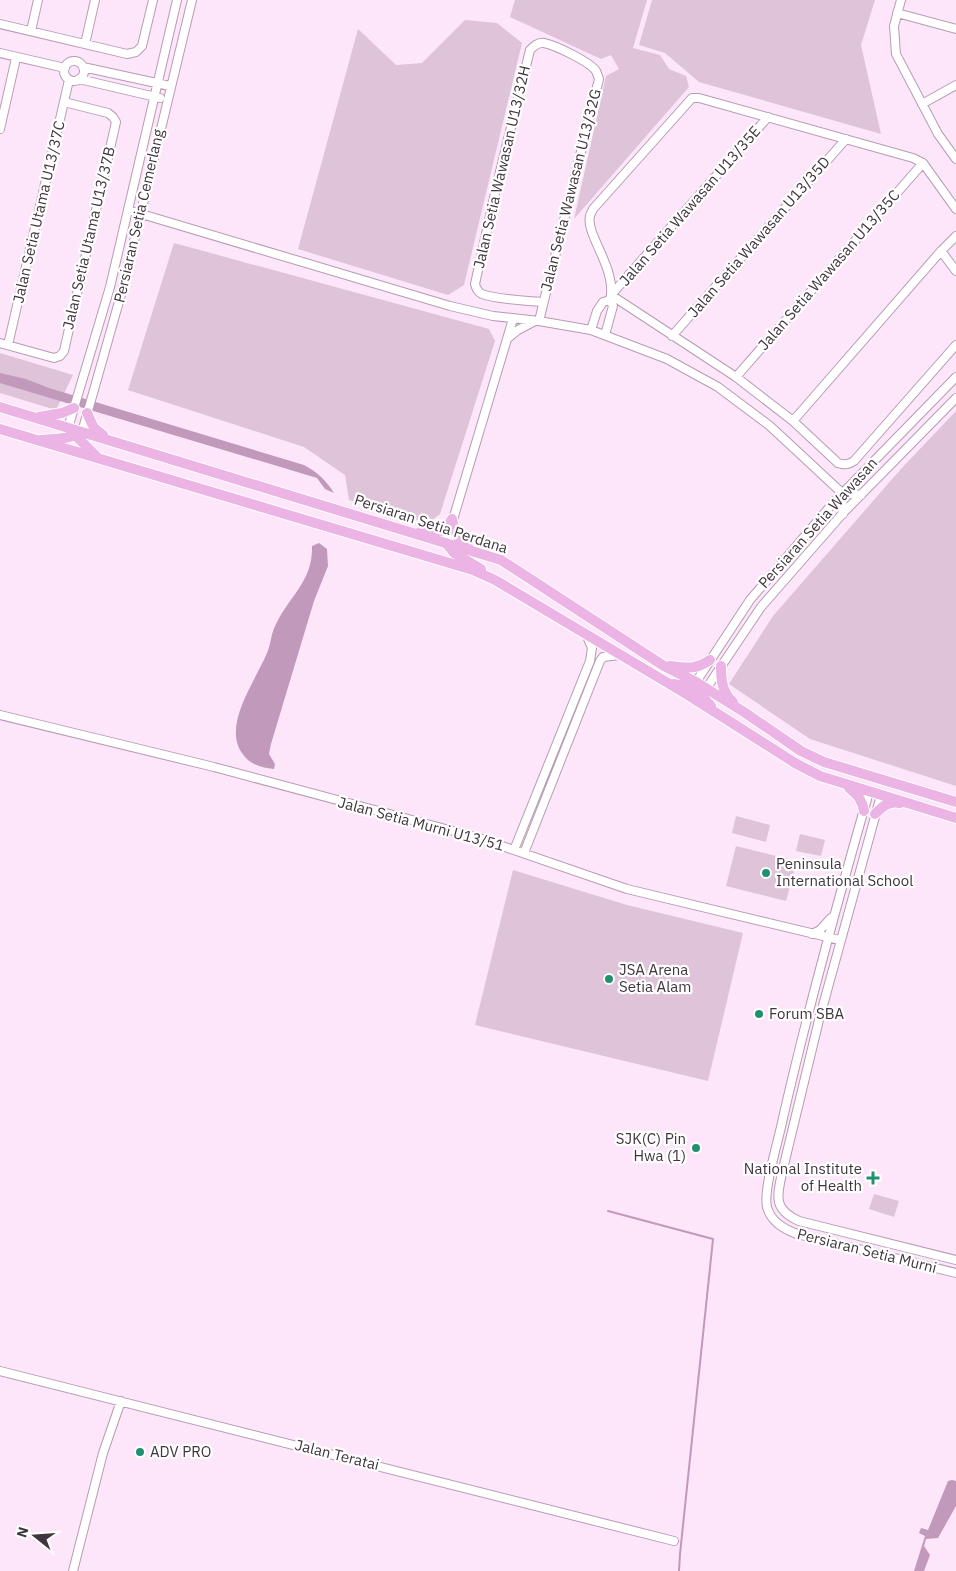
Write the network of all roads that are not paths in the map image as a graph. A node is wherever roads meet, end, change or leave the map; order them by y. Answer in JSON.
{"nodes":[{"id":1,"x":38,"y":0,"type":"edge"},
{"id":2,"x":95,"y":0,"type":"edge"},
{"id":3,"x":153,"y":0,"type":"edge"},
{"id":4,"x":177,"y":0,"type":"edge"},
{"id":5,"x":192,"y":0,"type":"edge"},
{"id":6,"x":901,"y":0,"type":"edge"},
{"id":7,"x":897,"y":13,"type":"junction"},
{"id":8,"x":0,"y":24,"type":"edge"},
{"id":9,"x":956,"y":29,"type":"edge"},
{"id":10,"x":31,"y":31,"type":"junction"},
{"id":11,"x":85,"y":44,"type":"junction"},
{"id":12,"x":530,"y":50,"type":"joint"},
{"id":13,"x":0,"y":54,"type":"edge"},
{"id":14,"x":16,"y":58,"type":"junction"},
{"id":15,"x":83,"y":67,"type":"junction"},
{"id":16,"x":65,"y":68,"type":"junction"},
{"id":17,"x":80,"y":79,"type":"junction"},
{"id":18,"x":69,"y":80,"type":"junction"},
{"id":19,"x":159,"y":80,"type":"junction"},
{"id":20,"x":956,"y":85,"type":"edge"},
{"id":21,"x":170,"y":86,"type":"junction"},
{"id":22,"x":145,"y":95,"type":"junction"},
{"id":23,"x":155,"y":97,"type":"junction"},
{"id":24,"x":167,"y":100,"type":"junction"},
{"id":25,"x":64,"y":102,"type":"junction"},
{"id":26,"x":922,"y":104,"type":"junction"},
{"id":27,"x":152,"y":107,"type":"junction"},
{"id":28,"x":768,"y":117,"type":"junction"},
{"id":29,"x":0,"y":128,"type":"edge"},
{"id":30,"x":846,"y":139,"type":"junction"},
{"id":31,"x":956,"y":160,"type":"edge"},
{"id":32,"x":923,"y":163,"type":"junction"},
{"id":33,"x":956,"y":209,"type":"edge"},
{"id":34,"x":128,"y":210,"type":"junction"},
{"id":35,"x":141,"y":214,"type":"junction"},
{"id":36,"x":956,"y":236,"type":"edge"},
{"id":37,"x":941,"y":251,"type":"junction"},
{"id":38,"x":956,"y":271,"type":"edge"},
{"id":39,"x":610,"y":298,"type":"junction"},
{"id":40,"x":543,"y":302,"type":"junction"},
{"id":41,"x":497,"y":317,"type":"junction"},
{"id":42,"x":514,"y":319,"type":"junction"},
{"id":43,"x":538,"y":321,"type":"junction"},
{"id":44,"x":591,"y":330,"type":"junction"},
{"id":45,"x":605,"y":335,"type":"junction"},
{"id":46,"x":672,"y":336,"type":"junction"},
{"id":47,"x":507,"y":339,"type":"junction"},
{"id":48,"x":4,"y":344,"type":"edge"},
{"id":49,"x":956,"y":345,"type":"edge"},
{"id":50,"x":736,"y":377,"type":"junction"},
{"id":51,"x":956,"y":377,"type":"edge"},
{"id":52,"x":956,"y":398,"type":"edge"},
{"id":53,"x":0,"y":407,"type":"edge"},
{"id":54,"x":75,"y":407,"type":"junction"},
{"id":55,"x":88,"y":412,"type":"junction"},
{"id":56,"x":33,"y":417,"type":"junction"},
{"id":57,"x":793,"y":421,"type":"junction"},
{"id":58,"x":0,"y":429,"type":"edge"},
{"id":59,"x":75,"y":432,"type":"junction"},
{"id":60,"x":38,"y":440,"type":"junction"},
{"id":61,"x":111,"y":440,"type":"junction"},
{"id":62,"x":100,"y":459,"type":"junction"},
{"id":63,"x":842,"y":493,"type":"junction"},
{"id":64,"x":861,"y":495,"type":"junction"},
{"id":65,"x":842,"y":514,"type":"junction"},
{"id":66,"x":452,"y":519,"type":"junction"},
{"id":67,"x":409,"y":532,"type":"junction"},
{"id":68,"x":446,"y":543,"type":"junction"},
{"id":69,"x":482,"y":554,"type":"junction"},
{"id":70,"x":491,"y":578,"type":"junction"},
{"id":71,"x":586,"y":634,"type":"junction"},
{"id":72,"x":620,"y":655,"type":"junction"},
{"id":73,"x":710,"y":660,"type":"junction"},
{"id":74,"x":664,"y":666,"type":"junction"},
{"id":75,"x":721,"y":666,"type":"junction"},
{"id":76,"x":668,"y":684,"type":"junction"},
{"id":77,"x":700,"y":687,"type":"junction"},
{"id":78,"x":744,"y":712,"type":"junction"},
{"id":79,"x":718,"y":715,"type":"junction"},
{"id":80,"x":0,"y":716,"type":"edge"},
{"id":81,"x":856,"y":772,"type":"junction"},
{"id":82,"x":845,"y":784,"type":"junction"},
{"id":83,"x":901,"y":786,"type":"junction"},
{"id":84,"x":876,"y":791,"type":"junction"},
{"id":85,"x":956,"y":802,"type":"edge"},
{"id":86,"x":913,"y":805,"type":"junction"},
{"id":87,"x":864,"y":811,"type":"junction"},
{"id":88,"x":875,"y":814,"type":"junction"},
{"id":89,"x":956,"y":818,"type":"edge"},
{"id":90,"x":514,"y":850,"type":"junction"},
{"id":91,"x":524,"y":853,"type":"junction"},
{"id":92,"x":834,"y":915,"type":"junction"},
{"id":93,"x":812,"y":934,"type":"junction"},
{"id":94,"x":828,"y":938,"type":"junction"},
{"id":95,"x":840,"y":940,"type":"junction"},
{"id":96,"x":823,"y":957,"type":"junction"},
{"id":97,"x":955,"y":1260,"type":"edge"},
{"id":98,"x":956,"y":1273,"type":"edge"},
{"id":99,"x":0,"y":1371,"type":"edge"},
{"id":100,"x":121,"y":1401,"type":"junction"},
{"id":101,"x":674,"y":1541,"type":"dead end"},
{"id":102,"x":73,"y":1571,"type":"edge"}],
"edges":[{"from":1,"to":10,"type":"street"},
{"from":2,"to":11,"type":"street"},
{"from":3,"to":11,"type":"street"},
{"from":4,"to":19,"type":"street","name":"Persiaran Setia Cemerlang"},
{"from":5,"to":21,"type":"street","name":"Persiaran Setia Cemerlang"},
{"from":6,"to":7,"type":"street"},
{"from":7,"to":9,"type":"street"},
{"from":7,"to":26,"type":"street"},
{"from":8,"to":10,"type":"street"},
{"from":10,"to":11,"type":"street"},
{"from":12,"to":40,"type":"street","name":"Jalan Setia Wawasan U13/32G"},
{"from":12,"to":40,"type":"street","name":"Jalan Setia Wawasan U13/32H"},
{"from":13,"to":14,"type":"street"},
{"from":14,"to":16,"type":"street"},
{"from":14,"to":29,"type":"street"},
{"from":15,"to":16,"type":"street"},
{"from":15,"to":17,"type":"street"},
{"from":15,"to":19,"type":"street"},
{"from":16,"to":18,"type":"street"},
{"from":17,"to":18,"type":"street"},
{"from":17,"to":22,"type":"street"},
{"from":18,"to":25,"type":"street","name":"Jalan Setia Utama U13/37C"},
{"from":19,"to":21,"type":"street"},
{"from":19,"to":23,"type":"street","name":"Persiaran Setia Cemerlang"},
{"from":20,"to":26,"type":"street"},
{"from":21,"to":24,"type":"street","name":"Persiaran Setia Cemerlang"},
{"from":22,"to":23,"type":"street"},
{"from":22,"to":27,"type":"street"},
{"from":23,"to":24,"type":"street"},
{"from":23,"to":27,"type":"street","name":"Persiaran Setia Cemerlang"},
{"from":24,"to":35,"type":"street","name":"Persiaran Setia Cemerlang"},
{"from":25,"to":48,"type":"street","name":"Jalan Setia Utama U13/37C"},
{"from":25,"to":48,"type":"street","name":"Jalan Setia Utama U13/37B"},
{"from":26,"to":31,"type":"street"},
{"from":27,"to":34,"type":"street","name":"Persiaran Setia Cemerlang"},
{"from":28,"to":30,"type":"street"},
{"from":28,"to":39,"type":"street","name":"Jalan Setia Wawasan U13/35E"},
{"from":28,"to":39,"type":"street"},
{"from":30,"to":32,"type":"street"},
{"from":30,"to":46,"type":"street","name":"Jalan Setia Wawasan U13/35D"},
{"from":32,"to":33,"type":"street"},
{"from":32,"to":50,"type":"street","name":"Jalan Setia Wawasan U13/35C"},
{"from":34,"to":35,"type":"street"},
{"from":34,"to":54,"type":"street","name":"Persiaran Setia Cemerlang"},
{"from":35,"to":41,"type":"street"},
{"from":35,"to":55,"type":"street","name":"Persiaran Setia Cemerlang"},
{"from":36,"to":37,"type":"street"},
{"from":37,"to":38,"type":"street"},
{"from":37,"to":57,"type":"street"},
{"from":39,"to":44,"type":"street","name":"Jalan Setia Wawasan U13/35E"},
{"from":39,"to":45,"type":"street"},
{"from":39,"to":46,"type":"street"},
{"from":40,"to":43,"type":"street","name":"Jalan Setia Wawasan U13/32G"},
{"from":41,"to":42,"type":"street"},
{"from":41,"to":47,"type":"street"},
{"from":42,"to":43,"type":"street"},
{"from":42,"to":47,"type":"street"},
{"from":43,"to":44,"type":"street"},
{"from":43,"to":47,"type":"street"},
{"from":44,"to":45,"type":"street"},
{"from":45,"to":63,"type":"street"},
{"from":46,"to":50,"type":"street"},
{"from":47,"to":66,"type":"street"},
{"from":49,"to":57,"type":"street"},
{"from":50,"to":57,"type":"street"},
{"from":51,"to":63,"type":"street","name":"Persiaran Setia Wawasan"},
{"from":52,"to":64,"type":"street","name":"Persiaran Setia Wawasan"},
{"from":53,"to":56,"type":"main road","name":"Persiaran Setia Perdana"},
{"from":54,"to":56,"type":"main road"},
{"from":54,"to":59,"type":"street","name":"Persiaran Setia Cemerlang"},
{"from":55,"to":59,"type":"street","name":"Persiaran Setia Cemerlang"},
{"from":55,"to":61,"type":"main road"},
{"from":56,"to":59,"type":"main road","name":"Persiaran Setia Perdana"},
{"from":58,"to":60,"type":"main road","name":"Persiaran Setia Perdana"},
{"from":59,"to":60,"type":"main road"},
{"from":59,"to":61,"type":"main road","name":"Persiaran Setia Perdana"},
{"from":59,"to":62,"type":"main road"},
{"from":60,"to":62,"type":"main road","name":"Persiaran Setia Perdana"},
{"from":61,"to":67,"type":"main road","name":"Persiaran Setia Perdana"},
{"from":62,"to":70,"type":"main road","name":"Persiaran Setia Perdana"},
{"from":63,"to":64,"type":"street"},
{"from":63,"to":65,"type":"street"},
{"from":63,"to":73,"type":"street","name":"Persiaran Setia Wawasan"},
{"from":64,"to":65,"type":"street","name":"Persiaran Setia Wawasan"},
{"from":65,"to":75,"type":"street","name":"Persiaran Setia Wawasan"},
{"from":66,"to":67,"type":"main road"},
{"from":66,"to":68,"type":"street"},
{"from":66,"to":69,"type":"main road"},
{"from":67,"to":68,"type":"main road","name":"Persiaran Setia Perdana"},
{"from":68,"to":69,"type":"main road","name":"Persiaran Setia Perdana"},
{"from":68,"to":70,"type":"main road"},
{"from":69,"to":74,"type":"main road","name":"Persiaran Setia Perdana"},
{"from":70,"to":71,"type":"main road","name":"Persiaran Setia Perdana"},
{"from":71,"to":72,"type":"main road","name":"Persiaran Setia Perdana"},
{"from":71,"to":90,"type":"street"},
{"from":72,"to":76,"type":"main road","name":"Persiaran Setia Perdana"},
{"from":72,"to":91,"type":"street"},
{"from":73,"to":74,"type":"main road"},
{"from":73,"to":77,"type":"street","name":"Persiaran Setia Wawasan"},
{"from":74,"to":77,"type":"main road","name":"Persiaran Setia Perdana"},
{"from":75,"to":77,"type":"street","name":"Persiaran Setia Wawasan"},
{"from":75,"to":78,"type":"main road"},
{"from":76,"to":77,"type":"main road"},
{"from":76,"to":79,"type":"main road","name":"Persiaran Setia Perdana"},
{"from":77,"to":78,"type":"main road","name":"Persiaran Setia Perdana"},
{"from":77,"to":79,"type":"main road"},
{"from":78,"to":81,"type":"main road","name":"Persiaran Setia Perdana"},
{"from":79,"to":82,"type":"main road","name":"Persiaran Setia Perdana"},
{"from":80,"to":90,"type":"street","name":"Jalan Setia Murni U13/51"},
{"from":81,"to":83,"type":"main road","name":"Persiaran Setia Perdana"},
{"from":81,"to":84,"type":"main road"},
{"from":82,"to":84,"type":"main road","name":"Persiaran Setia Perdana"},
{"from":82,"to":87,"type":"main road"},
{"from":83,"to":84,"type":"main road"},
{"from":83,"to":85,"type":"main road","name":"Persiaran Setia Perdana"},
{"from":84,"to":86,"type":"main road","name":"Persiaran Setia Perdana"},
{"from":84,"to":87,"type":"street","name":"Persiaran Setia Murni"},
{"from":84,"to":88,"type":"street","name":"Persiaran Setia Murni"},
{"from":86,"to":88,"type":"main road"},
{"from":86,"to":89,"type":"main road","name":"Persiaran Setia Perdana"},
{"from":87,"to":92,"type":"street","name":"Persiaran Setia Murni"},
{"from":88,"to":95,"type":"street","name":"Persiaran Setia Murni"},
{"from":90,"to":91,"type":"street","name":"Jalan Setia Murni U13/51"},
{"from":91,"to":93,"type":"street","name":"Jalan Setia Murni U13/51"},
{"from":92,"to":93,"type":"street"},
{"from":92,"to":94,"type":"street","name":"Persiaran Setia Murni"},
{"from":93,"to":94,"type":"street","name":"Jalan Setia Murni U13/51"},
{"from":93,"to":96,"type":"street"},
{"from":94,"to":95,"type":"street","name":"Jalan Setia Murni U13/51"},
{"from":94,"to":96,"type":"street","name":"Persiaran Setia Murni"},
{"from":95,"to":97,"type":"street","name":"Persiaran Setia Murni"},
{"from":96,"to":98,"type":"street","name":"Persiaran Setia Murni"},
{"from":99,"to":100,"type":"street","name":"Jalan Teratai"},
{"from":100,"to":101,"type":"street","name":"Jalan Teratai"},
{"from":100,"to":102,"type":"street"}]}
